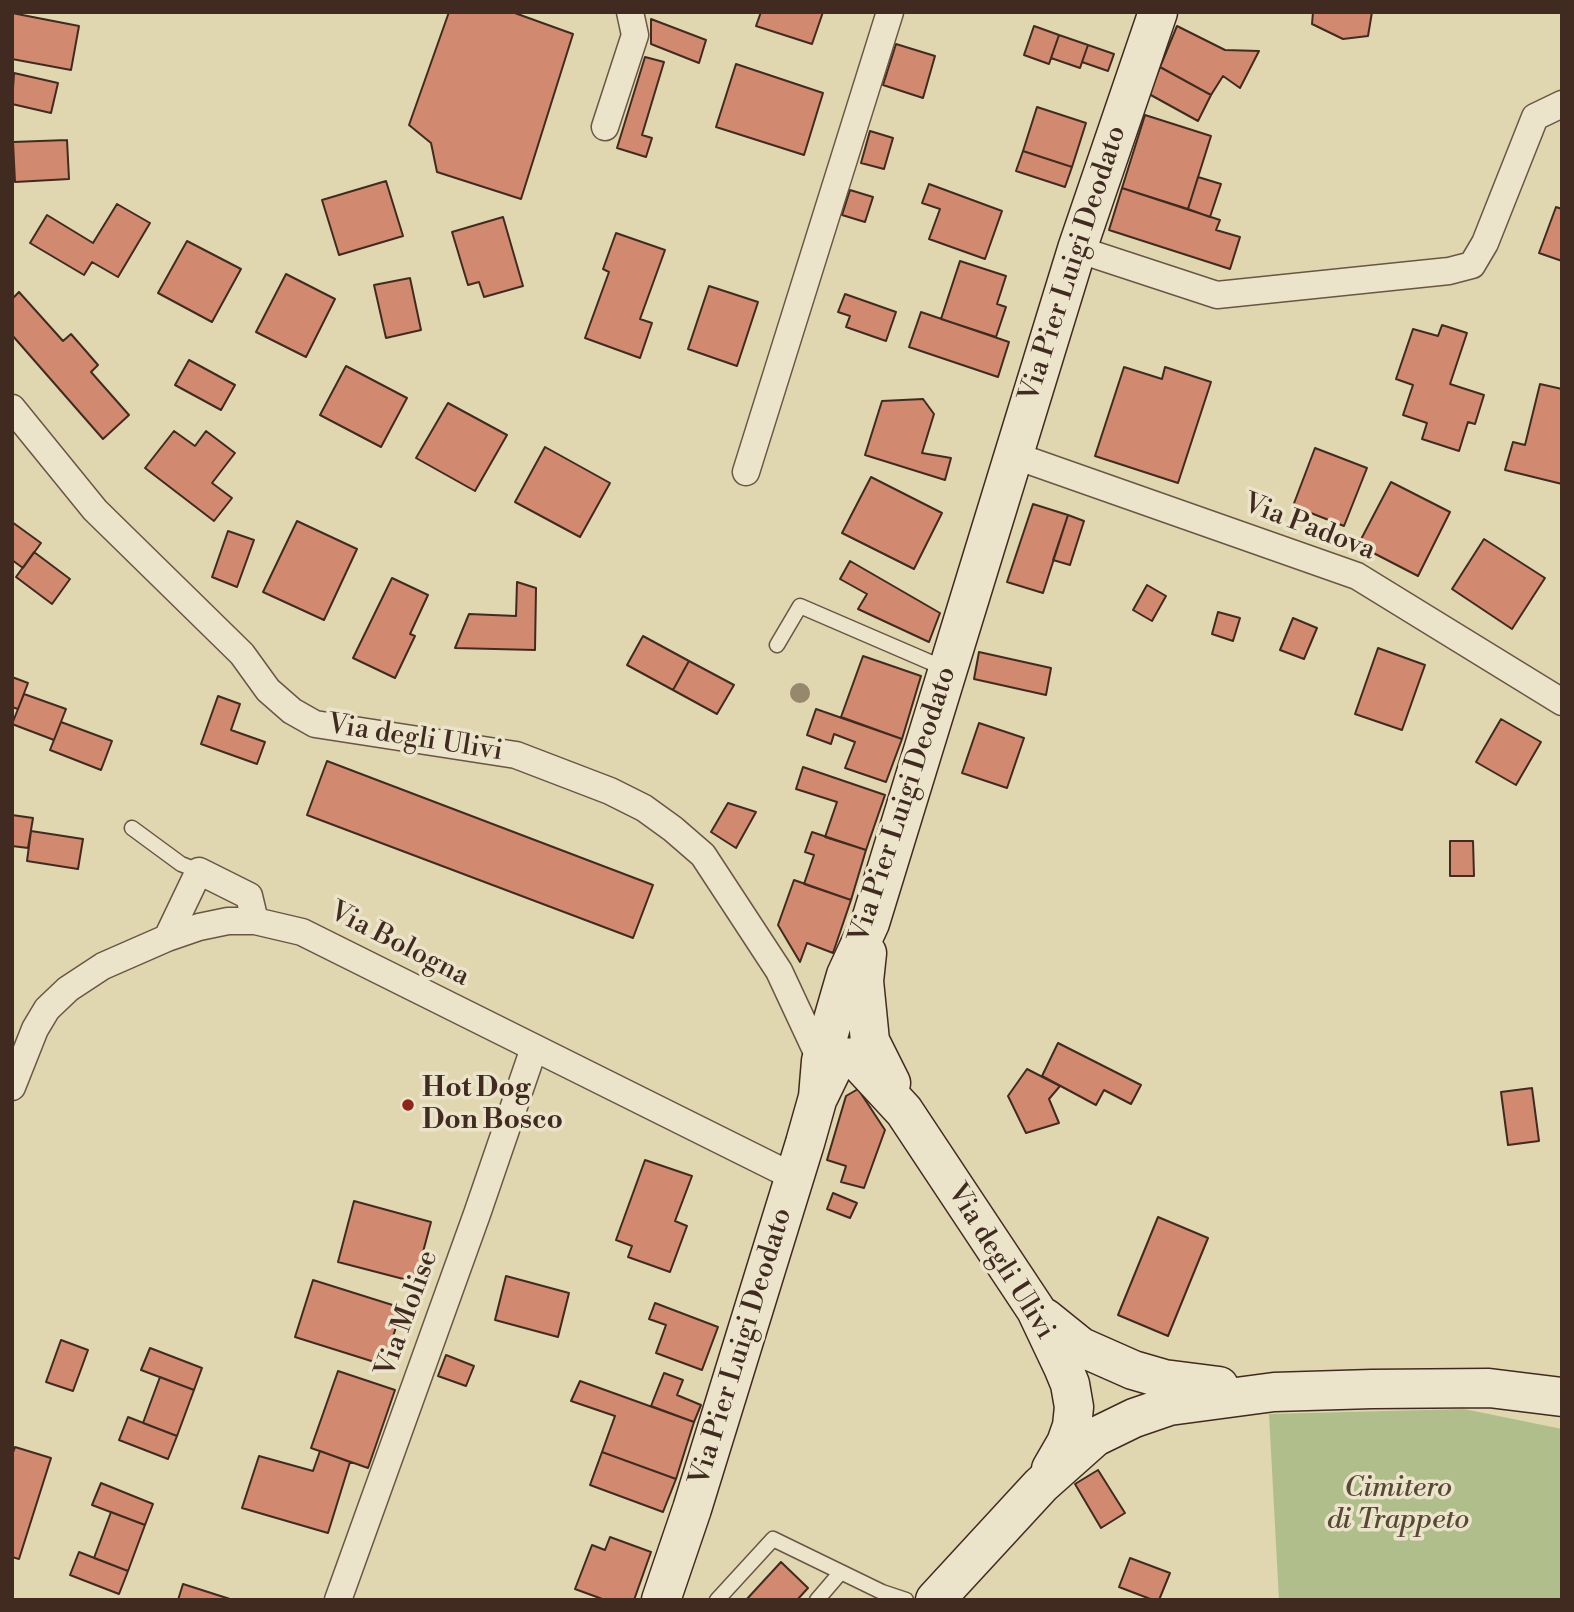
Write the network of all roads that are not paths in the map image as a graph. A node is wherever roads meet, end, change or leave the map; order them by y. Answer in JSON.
{"nodes":[{"id":1,"x":630,"y":12,"type":"edge"},
{"id":2,"x":890,"y":12,"type":"edge"},
{"id":3,"x":1158,"y":12,"type":"edge"},
{"id":4,"x":1562,"y":104,"type":"edge"},
{"id":5,"x":605,"y":127,"type":"dead end"},
{"id":6,"x":1077,"y":248,"type":"junction"},
{"id":7,"x":12,"y":408,"type":"edge"},
{"id":8,"x":1013,"y":455,"type":"junction"},
{"id":9,"x":746,"y":472,"type":"dead end"},
{"id":10,"x":777,"y":645,"type":"dead end"},
{"id":11,"x":948,"y":669,"type":"junction"},
{"id":12,"x":1562,"y":702,"type":"edge"},
{"id":13,"x":132,"y":828,"type":"dead end"},
{"id":14,"x":199,"y":871,"type":"junction"},
{"id":15,"x":255,"y":921,"type":"junction"},
{"id":16,"x":870,"y":923,"type":"junction"},
{"id":17,"x":167,"y":938,"type":"junction"},
{"id":18,"x":779,"y":971,"type":"junction"},
{"id":19,"x":534,"y":1048,"type":"junction"},
{"id":20,"x":831,"y":1060,"type":"junction"},
{"id":21,"x":12,"y":1087,"type":"edge"},
{"id":22,"x":904,"y":1111,"type":"junction"},
{"id":23,"x":794,"y":1177,"type":"junction"},
{"id":24,"x":1036,"y":1310,"type":"junction"},
{"id":25,"x":1274,"y":1392,"type":"junction"},
{"id":26,"x":1562,"y":1397,"type":"edge"},
{"id":27,"x":1041,"y":1485,"type":"junction"},
{"id":28,"x":841,"y":1572,"type":"junction"},
{"id":29,"x":878,"y":1596,"type":"edge"},
{"id":30,"x":338,"y":1600,"type":"edge"},
{"id":31,"x":661,"y":1600,"type":"edge"},
{"id":32,"x":718,"y":1600,"type":"edge"},
{"id":33,"x":817,"y":1600,"type":"edge"},
{"id":34,"x":906,"y":1600,"type":"edge"},
{"id":35,"x":935,"y":1600,"type":"edge"}],
"edges":[{"from":1,"to":5,"type":"street"},
{"from":2,"to":9,"type":"street"},
{"from":3,"to":6,"type":"street","name":"Via Pier Luigi Deodato"},
{"from":4,"to":6,"type":"street"},
{"from":6,"to":8,"type":"street","name":"Via Pier Luigi Deodato"},
{"from":7,"to":18,"type":"street","name":"Via degli Ulivi"},
{"from":8,"to":11,"type":"street","name":"Via Pier Luigi Deodato"},
{"from":8,"to":12,"type":"street","name":"Via Padova"},
{"from":10,"to":11,"type":"lane"},
{"from":11,"to":16,"type":"street","name":"Via Pier Luigi Deodato"},
{"from":13,"to":14,"type":"lane"},
{"from":14,"to":15,"type":"street"},
{"from":14,"to":17,"type":"street"},
{"from":15,"to":17,"type":"street","name":"Via Bologna"},
{"from":15,"to":19,"type":"street","name":"Via Bologna"},
{"from":16,"to":20,"type":"street","name":"Via Pier Luigi Deodato"},
{"from":16,"to":22,"type":"street"},
{"from":17,"to":21,"type":"street","name":"Via Bologna"},
{"from":18,"to":20,"type":"street"},
{"from":18,"to":20,"type":"street"},
{"from":19,"to":23,"type":"street","name":"Via Bologna"},
{"from":19,"to":30,"type":"street","name":"Via Molise"},
{"from":20,"to":22,"type":"street","name":"Via degli Ulivi"},
{"from":20,"to":23,"type":"street","name":"Via Pier Luigi Deodato"},
{"from":22,"to":24,"type":"street","name":"Via degli Ulivi"},
{"from":23,"to":31,"type":"street","name":"Via Pier Luigi Deodato"},
{"from":24,"to":25,"type":"street"},
{"from":24,"to":27,"type":"street","name":"Via degli Ulivi"},
{"from":25,"to":26,"type":"street"},
{"from":25,"to":27,"type":"street"},
{"from":27,"to":35,"type":"street"},
{"from":28,"to":29,"type":"lane"},
{"from":28,"to":32,"type":"lane"},
{"from":28,"to":33,"type":"lane"},
{"from":29,"to":34,"type":"lane"}]}
